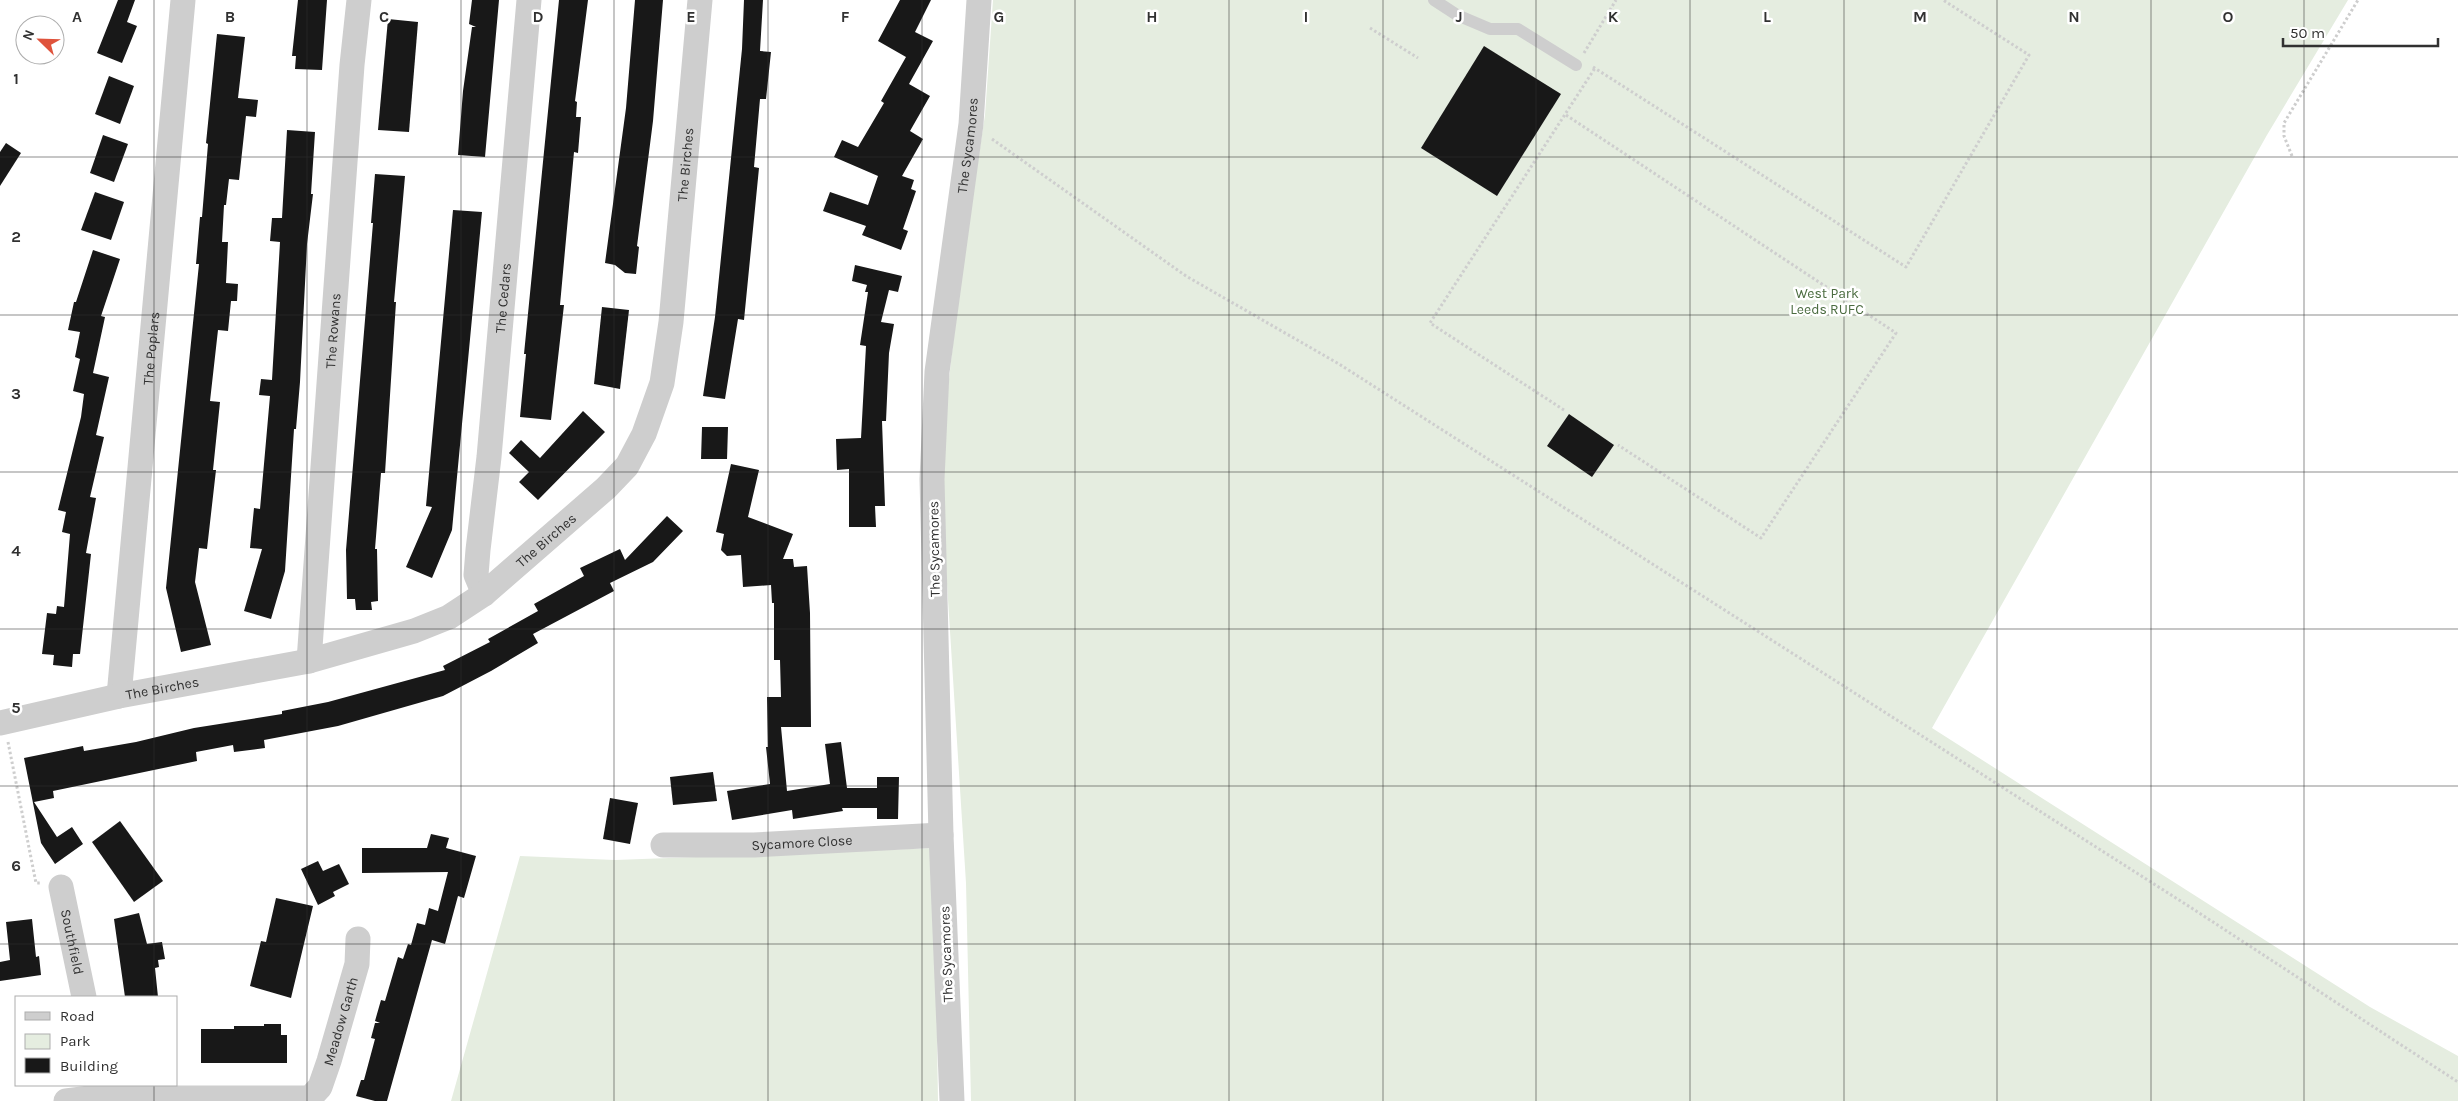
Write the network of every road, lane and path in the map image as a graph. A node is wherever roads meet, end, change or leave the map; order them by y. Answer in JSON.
{"nodes":[{"id":1,"x":183,"y":0,"type":"edge"},
{"id":2,"x":359,"y":0,"type":"edge"},
{"id":3,"x":529,"y":0,"type":"edge"},
{"id":4,"x":700,"y":0,"type":"edge"},
{"id":5,"x":979,"y":0,"type":"edge"},
{"id":6,"x":1434,"y":0,"type":"edge"},
{"id":7,"x":1616,"y":0,"type":"edge"},
{"id":8,"x":1943,"y":0,"type":"edge"},
{"id":9,"x":2358,"y":0,"type":"edge"},
{"id":10,"x":1370,"y":28,"type":"dead end"},
{"id":11,"x":1418,"y":58,"type":"dead end"},
{"id":12,"x":1578,"y":62,"type":"junction"},
{"id":13,"x":1596,"y":68,"type":"junction"},
{"id":14,"x":1566,"y":115,"type":"junction"},
{"id":15,"x":971,"y":124,"type":"junction"},
{"id":16,"x":2292,"y":156,"type":"dead end"},
{"id":17,"x":1564,"y":410,"type":"dead end"},
{"id":18,"x":1618,"y":445,"type":"dead end"},
{"id":19,"x":484,"y":594,"type":"junction"},
{"id":20,"x":309,"y":661,"type":"junction"},
{"id":21,"x":119,"y":696,"type":"junction"},
{"id":22,"x":2,"y":722,"type":"edge"},
{"id":23,"x":941,"y":835,"type":"junction"},
{"id":24,"x":663,"y":845,"type":"dead end"},
{"id":25,"x":61,"y":887,"type":"joint"},
{"id":26,"x":358,"y":940,"type":"dead end"},
{"id":27,"x":84,"y":996,"type":"edge"},
{"id":28,"x":2458,"y":1082,"type":"edge"},
{"id":29,"x":82,"y":1095,"type":"edge"},
{"id":30,"x":312,"y":1100,"type":"edge"},
{"id":31,"x":952,"y":1101,"type":"edge"}],
"edges":[{"from":1,"to":21,"type":"street","name":"The Poplars"},
{"from":2,"to":20,"type":"street","name":"The Rowans"},
{"from":3,"to":19,"type":"street","name":"The Cedars"},
{"from":4,"to":19,"type":"street","name":"The Birches"},
{"from":5,"to":15,"type":"street","name":"The Sycamores"},
{"from":6,"to":12,"type":"lane"},
{"from":7,"to":12,"type":"path"},
{"from":8,"to":13,"type":"path"},
{"from":9,"to":16,"type":"path"},
{"from":10,"to":11,"type":"path"},
{"from":12,"to":13,"type":"path"},
{"from":13,"to":14,"type":"path"},
{"from":14,"to":17,"type":"path"},
{"from":14,"to":18,"type":"path"},
{"from":15,"to":23,"type":"street","name":"The Sycamores"},
{"from":15,"to":28,"type":"path"},
{"from":19,"to":20,"type":"street","name":"The Birches"},
{"from":20,"to":21,"type":"street","name":"The Birches"},
{"from":21,"to":22,"type":"street","name":"The Birches"},
{"from":22,"to":25,"type":"path"},
{"from":23,"to":24,"type":"street","name":"Sycamore Close"},
{"from":23,"to":31,"type":"street","name":"The Sycamores"},
{"from":25,"to":27,"type":"street","name":"Southfield"},
{"from":26,"to":30,"type":"street","name":"Meadow Garth"},
{"from":29,"to":30,"type":"street"}]}
